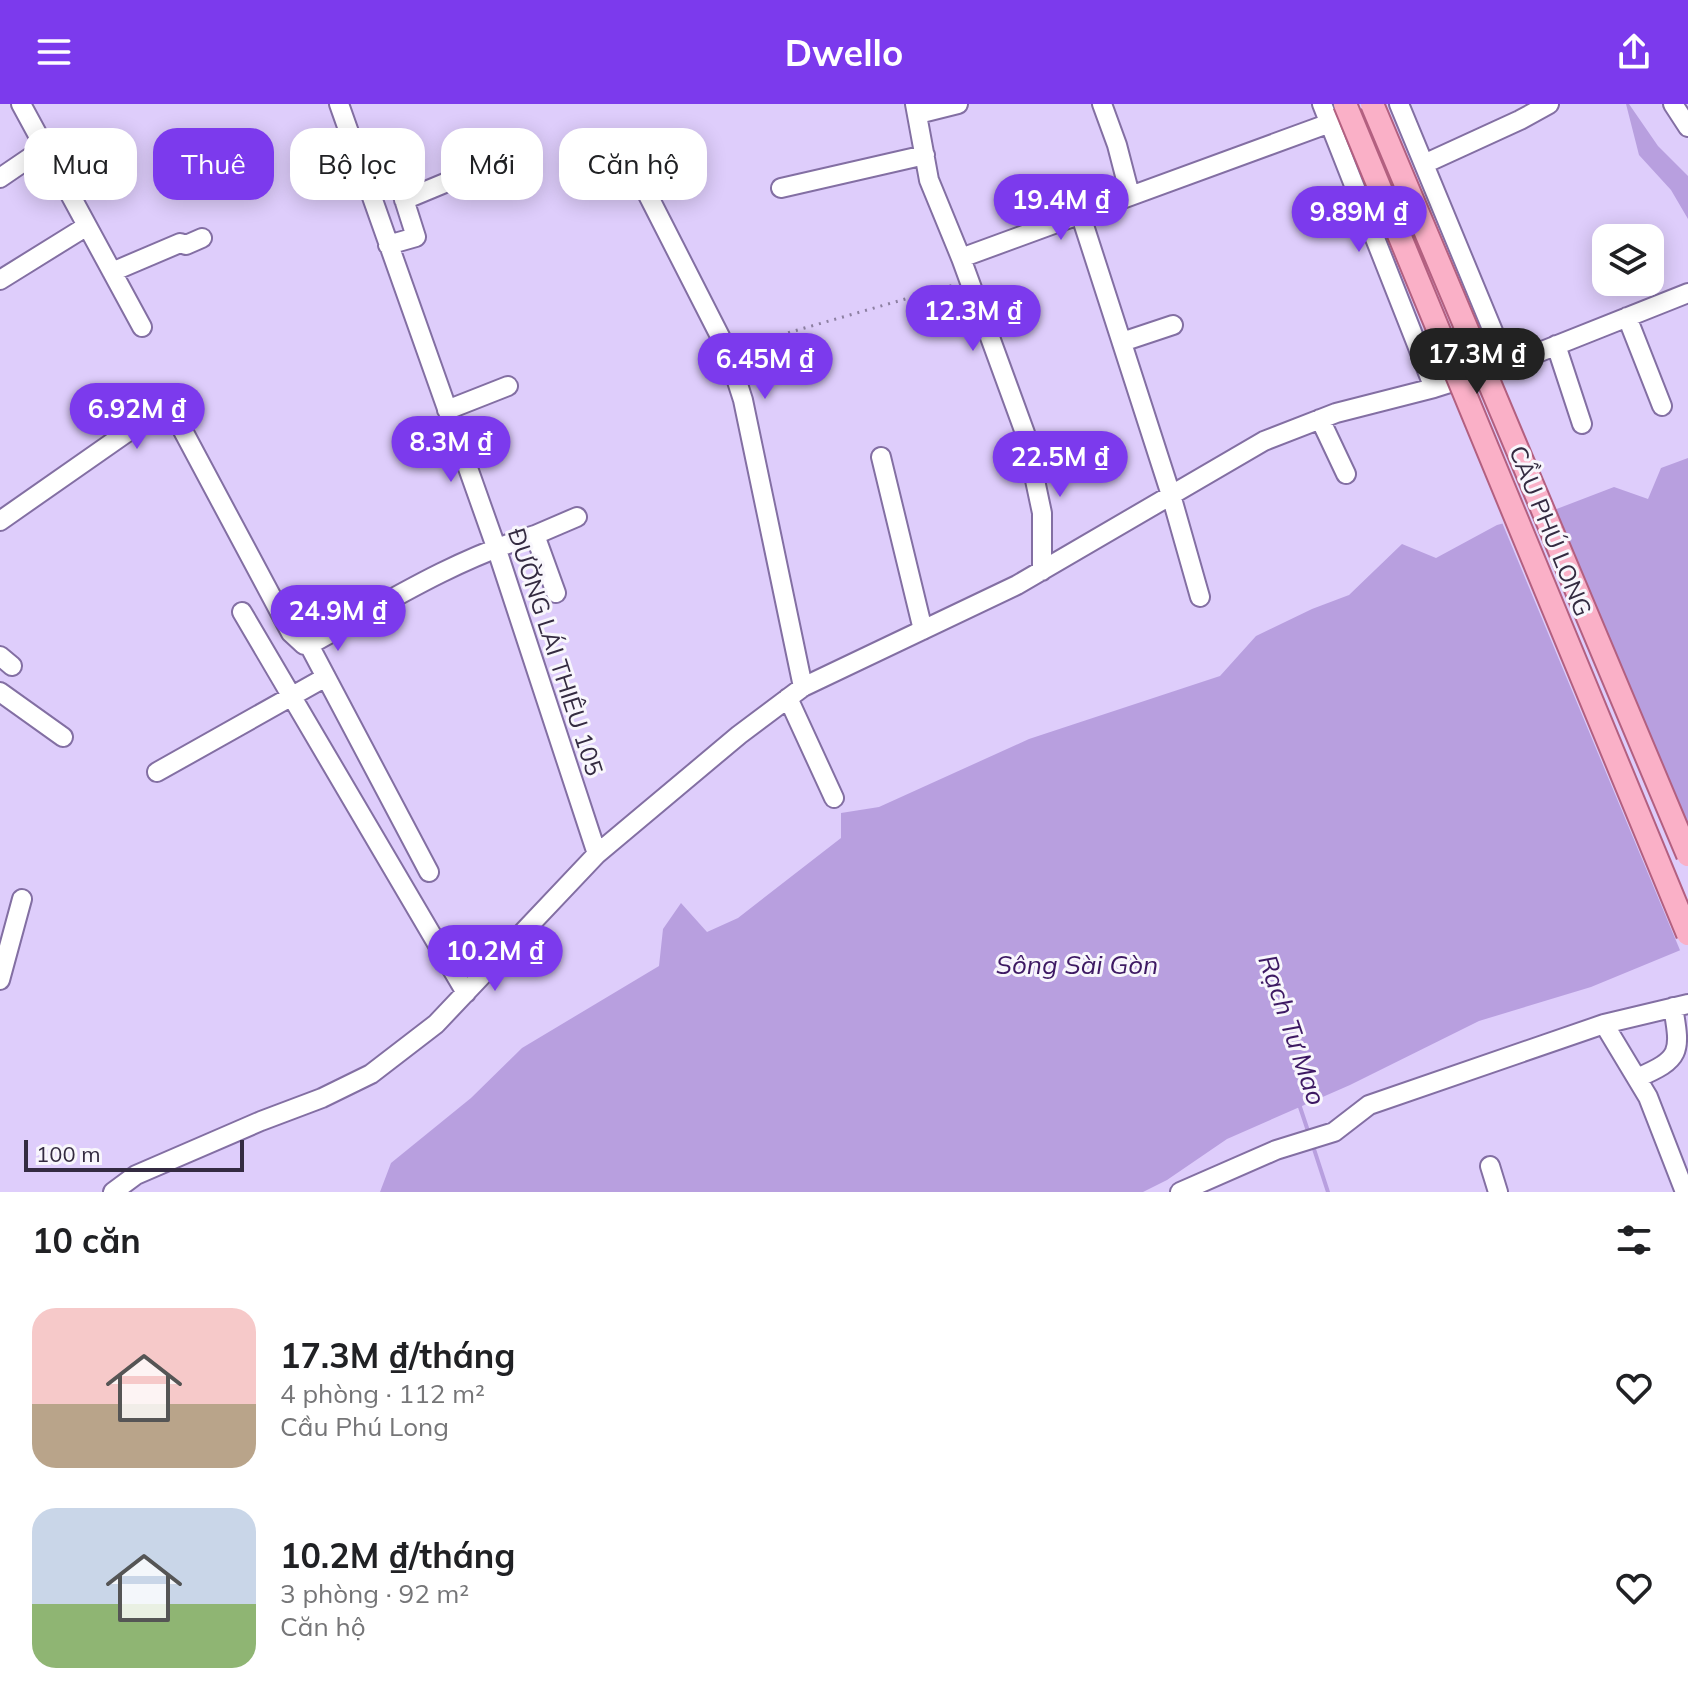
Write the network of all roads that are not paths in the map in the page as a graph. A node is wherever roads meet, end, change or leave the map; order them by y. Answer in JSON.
{"nodes":[{"id":1,"x":21,"y":104,"type":"edge"},
{"id":2,"x":339,"y":104,"type":"edge"},
{"id":3,"x":958,"y":104,"type":"edge"},
{"id":4,"x":1102,"y":104,"type":"edge"},
{"id":5,"x":1322,"y":104,"type":"edge"},
{"id":6,"x":1345,"y":104,"type":"edge"},
{"id":7,"x":1372,"y":104,"type":"edge"},
{"id":8,"x":1399,"y":104,"type":"edge"},
{"id":9,"x":1549,"y":104,"type":"edge"},
{"id":10,"x":1673,"y":104,"type":"edge"},
{"id":11,"x":916,"y":109,"type":"edge"},
{"id":12,"x":1330,"y":123,"type":"junction"},
{"id":13,"x":1688,"y":127,"type":"edge"},
{"id":14,"x":34,"y":128,"type":"edge"},
{"id":15,"x":925,"y":155,"type":"junction"},
{"id":16,"x":24,"y":162,"type":"edge"},
{"id":17,"x":1424,"y":164,"type":"junction"},
{"id":18,"x":0,"y":178,"type":"edge"},
{"id":19,"x":781,"y":188,"type":"dead end"},
{"id":20,"x":1130,"y":195,"type":"junction"},
{"id":21,"x":73,"y":200,"type":"edge"},
{"id":22,"x":404,"y":200,"type":"edge"},
{"id":23,"x":650,"y":200,"type":"edge"},
{"id":24,"x":1080,"y":213,"type":"junction"},
{"id":25,"x":87,"y":226,"type":"junction"},
{"id":26,"x":202,"y":238,"type":"dead end"},
{"id":27,"x":388,"y":245,"type":"junction"},
{"id":28,"x":961,"y":258,"type":"junction"},
{"id":29,"x":112,"y":272,"type":"junction"},
{"id":30,"x":0,"y":280,"type":"edge"},
{"id":31,"x":1688,"y":293,"type":"edge"},
{"id":32,"x":1627,"y":317,"type":"junction"},
{"id":33,"x":1173,"y":325,"type":"dead end"},
{"id":34,"x":142,"y":327,"type":"dead end"},
{"id":35,"x":1122,"y":342,"type":"junction"},
{"id":36,"x":1556,"y":345,"type":"junction"},
{"id":37,"x":1507,"y":365,"type":"junction"},
{"id":38,"x":508,"y":386,"type":"dead end"},
{"id":39,"x":1434,"y":388,"type":"junction"},
{"id":40,"x":1662,"y":406,"type":"dead end"},
{"id":41,"x":454,"y":408,"type":"junction"},
{"id":42,"x":1320,"y":419,"type":"junction"},
{"id":43,"x":1582,"y":424,"type":"dead end"},
{"id":44,"x":881,"y":457,"type":"dead end"},
{"id":45,"x":1346,"y":474,"type":"dead end"},
{"id":46,"x":1171,"y":495,"type":"junction"},
{"id":47,"x":577,"y":517,"type":"dead end"},
{"id":48,"x":0,"y":521,"type":"edge"},
{"id":49,"x":535,"y":535,"type":"junction"},
{"id":50,"x":496,"y":547,"type":"junction"},
{"id":51,"x":1042,"y":571,"type":"junction"},
{"id":52,"x":556,"y":593,"type":"dead end"},
{"id":53,"x":1200,"y":597,"type":"dead end"},
{"id":54,"x":242,"y":612,"type":"dead end"},
{"id":55,"x":923,"y":630,"type":"junction"},
{"id":56,"x":309,"y":645,"type":"junction"},
{"id":57,"x":308,"y":686,"type":"junction"},
{"id":58,"x":0,"y":692,"type":"edge"},
{"id":59,"x":795,"y":692,"type":"junction"},
{"id":60,"x":63,"y":737,"type":"dead end"},
{"id":61,"x":157,"y":772,"type":"dead end"},
{"id":62,"x":834,"y":798,"type":"dead end"},
{"id":63,"x":597,"y":854,"type":"junction"},
{"id":64,"x":1688,"y":855,"type":"edge"},
{"id":65,"x":429,"y":872,"type":"dead end"},
{"id":66,"x":22,"y":899,"type":"dead end"},
{"id":67,"x":1688,"y":934,"type":"edge"},
{"id":68,"x":0,"y":980,"type":"edge"},
{"id":69,"x":466,"y":993,"type":"junction"},
{"id":70,"x":1681,"y":1005,"type":"edge"},
{"id":71,"x":1604,"y":1024,"type":"junction"},
{"id":72,"x":1637,"y":1078,"type":"junction"},
{"id":73,"x":1490,"y":1166,"type":"dead end"},
{"id":74,"x":113,"y":1192,"type":"edge"},
{"id":75,"x":1180,"y":1192,"type":"edge"},
{"id":76,"x":1498,"y":1192,"type":"edge"},
{"id":77,"x":1685,"y":1192,"type":"edge"}],
"edges":[{"from":1,"to":14,"type":"street"},
{"from":2,"to":27,"type":"street","name":"ĐƯỜNG LÁI THIÊU 105"},
{"from":3,"to":11,"type":"street"},
{"from":4,"to":20,"type":"street"},
{"from":5,"to":12,"type":"street"},
{"from":6,"to":67,"type":"main road","name":"CẦU PHÚ LONG","bridge":true},
{"from":7,"to":64,"type":"main road","name":"CẦU PHÚ LONG","bridge":true},
{"from":8,"to":17,"type":"street"},
{"from":9,"to":17,"type":"street"},
{"from":10,"to":13,"type":"street"},
{"from":11,"to":15,"type":"street"},
{"from":12,"to":20,"type":"street"},
{"from":12,"to":39,"type":"street"},
{"from":15,"to":19,"type":"street"},
{"from":15,"to":28,"type":"street"},
{"from":16,"to":18,"type":"street"},
{"from":17,"to":37,"type":"street"},
{"from":20,"to":24,"type":"street"},
{"from":21,"to":25,"type":"street"},
{"from":22,"to":27,"type":"street"},
{"from":23,"to":59,"type":"street"},
{"from":24,"to":28,"type":"street"},
{"from":24,"to":35,"type":"street"},
{"from":25,"to":29,"type":"street"},
{"from":25,"to":30,"type":"street"},
{"from":26,"to":29,"type":"street"},
{"from":27,"to":41,"type":"street","name":"ĐƯỜNG LÁI THIÊU 105"},
{"from":28,"to":51,"type":"street"},
{"from":29,"to":34,"type":"street"},
{"from":31,"to":32,"type":"street"},
{"from":32,"to":36,"type":"street"},
{"from":32,"to":40,"type":"street"},
{"from":33,"to":35,"type":"street"},
{"from":35,"to":46,"type":"street"},
{"from":36,"to":37,"type":"street"},
{"from":36,"to":43,"type":"street"},
{"from":37,"to":39,"type":"street"},
{"from":38,"to":41,"type":"street"},
{"from":39,"to":42,"type":"street"},
{"from":41,"to":50,"type":"street","name":"ĐƯỜNG LÁI THIÊU 105"},
{"from":42,"to":45,"type":"street"},
{"from":42,"to":46,"type":"street"},
{"from":44,"to":55,"type":"street"},
{"from":46,"to":51,"type":"street"},
{"from":46,"to":53,"type":"street"},
{"from":47,"to":49,"type":"street"},
{"from":48,"to":56,"type":"street"},
{"from":49,"to":50,"type":"street"},
{"from":49,"to":52,"type":"street"},
{"from":50,"to":56,"type":"street"},
{"from":50,"to":63,"type":"street","name":"ĐƯỜNG LÁI THIÊU 105"},
{"from":51,"to":55,"type":"street"},
{"from":54,"to":57,"type":"street"},
{"from":55,"to":59,"type":"street"},
{"from":56,"to":57,"type":"street"},
{"from":57,"to":61,"type":"street"},
{"from":57,"to":65,"type":"street"},
{"from":57,"to":69,"type":"street"},
{"from":58,"to":60,"type":"street"},
{"from":59,"to":62,"type":"street"},
{"from":59,"to":63,"type":"street"},
{"from":63,"to":69,"type":"street"},
{"from":66,"to":68,"type":"street"},
{"from":69,"to":74,"type":"street"},
{"from":70,"to":71,"type":"street"},
{"from":70,"to":72,"type":"street"},
{"from":71,"to":72,"type":"street"},
{"from":71,"to":75,"type":"street"},
{"from":72,"to":77,"type":"street"},
{"from":73,"to":76,"type":"street"}]}
